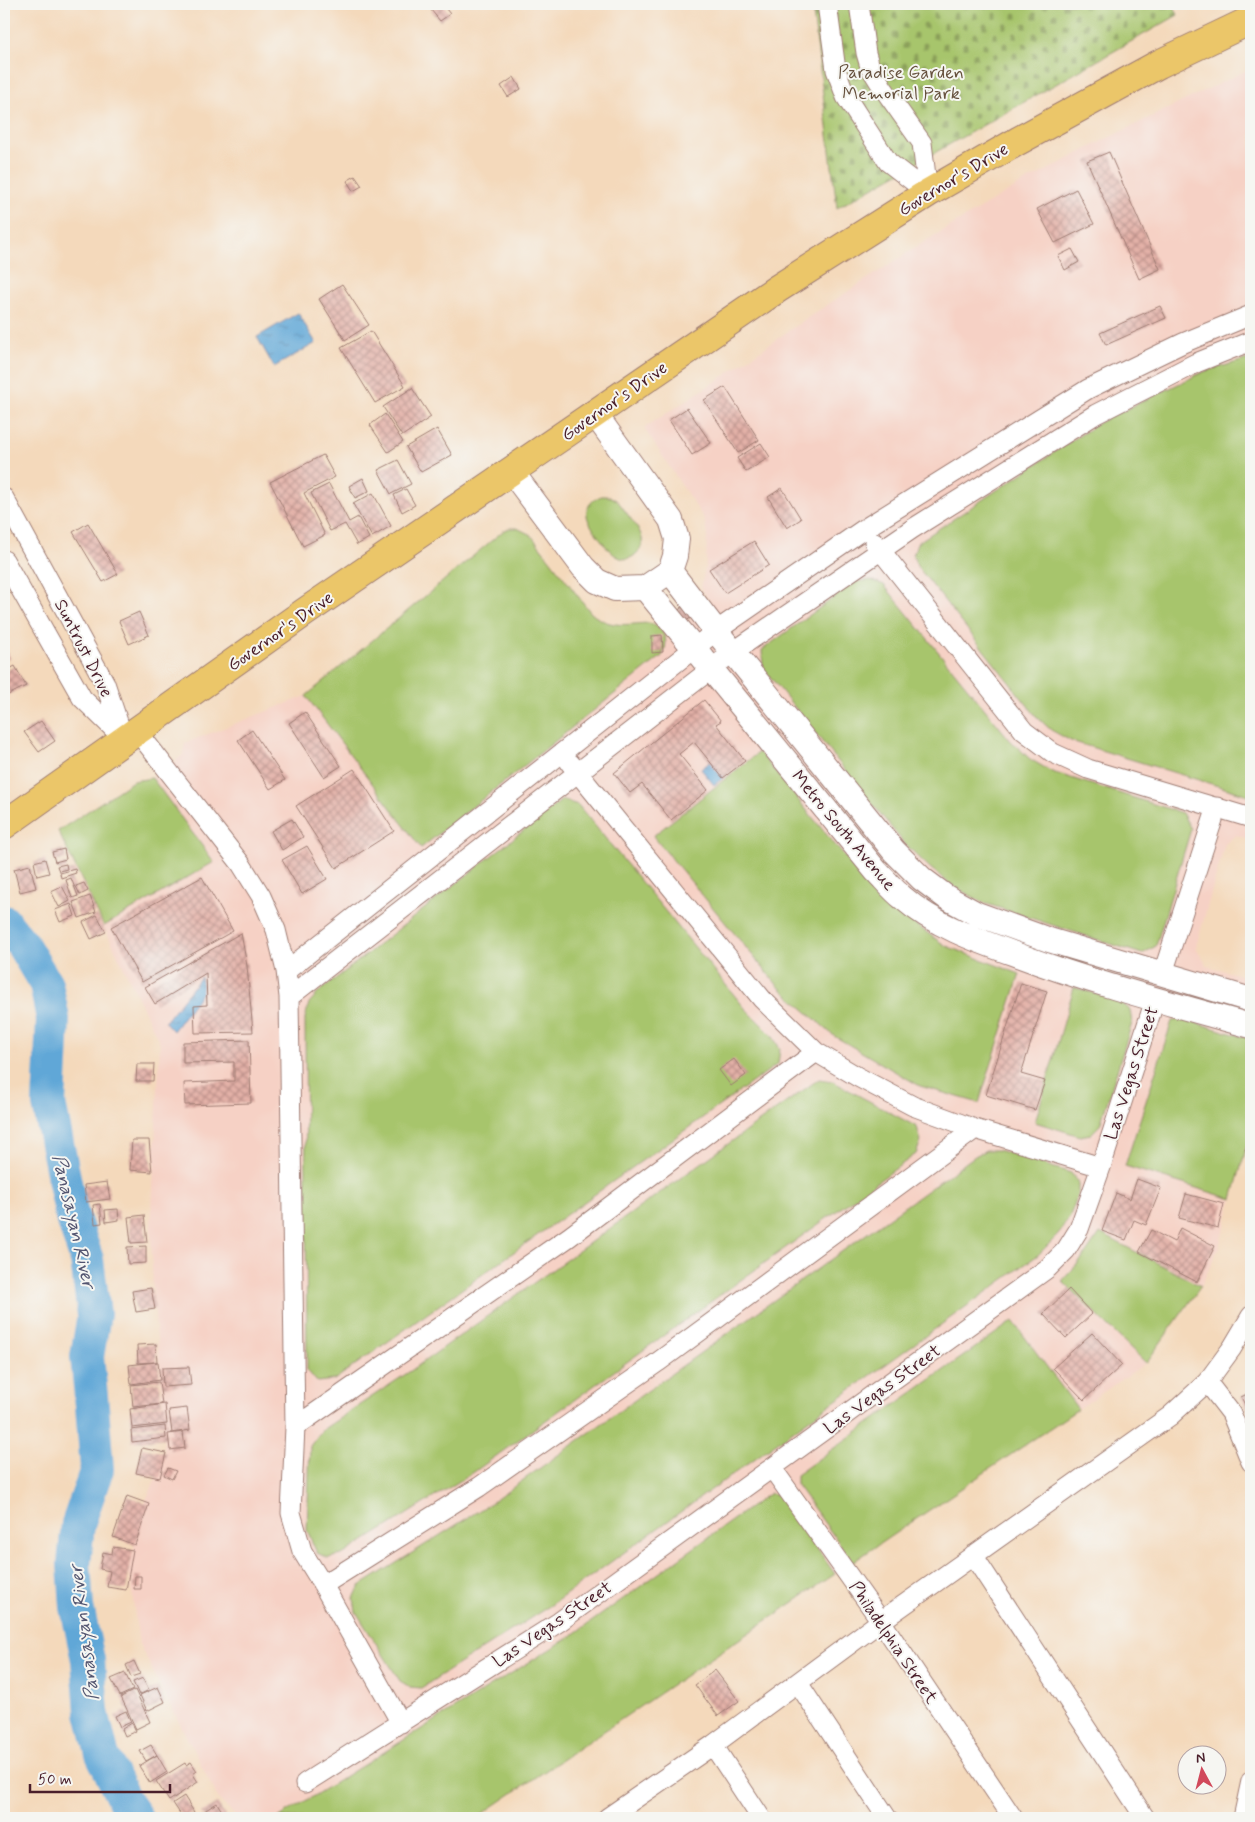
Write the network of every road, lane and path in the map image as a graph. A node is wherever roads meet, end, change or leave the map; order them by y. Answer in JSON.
{"nodes":[{"id":1,"x":827,"y":4,"type":"edge"},
{"id":2,"x":859,"y":4,"type":"edge"},
{"id":3,"x":1251,"y":20,"type":"edge"},
{"id":4,"x":928,"y":193,"type":"junction"},
{"id":5,"x":1251,"y":314,"type":"edge"},
{"id":6,"x":1251,"y":341,"type":"edge"},
{"id":7,"x":595,"y":414,"type":"junction"},
{"id":8,"x":512,"y":472,"type":"junction"},
{"id":9,"x":4,"y":498,"type":"edge"},
{"id":10,"x":864,"y":528,"type":"junction"},
{"id":11,"x":881,"y":550,"type":"junction"},
{"id":12,"x":4,"y":560,"type":"edge"},
{"id":13,"x":670,"y":571,"type":"junction"},
{"id":14,"x":645,"y":588,"type":"junction"},
{"id":15,"x":716,"y":631,"type":"junction"},
{"id":16,"x":694,"y":649,"type":"junction"},
{"id":17,"x":733,"y":652,"type":"junction"},
{"id":18,"x":711,"y":670,"type":"junction"},
{"id":19,"x":131,"y":735,"type":"junction"},
{"id":20,"x":562,"y":752,"type":"junction"},
{"id":21,"x":577,"y":772,"type":"junction"},
{"id":22,"x":1217,"y":807,"type":"junction"},
{"id":23,"x":1251,"y":818,"type":"edge"},
{"id":24,"x":4,"y":825,"type":"edge"},
{"id":25,"x":286,"y":971,"type":"junction"},
{"id":26,"x":1163,"y":973,"type":"junction"},
{"id":27,"x":289,"y":997,"type":"junction"},
{"id":28,"x":1155,"y":1000,"type":"junction"},
{"id":29,"x":1251,"y":1000,"type":"edge"},
{"id":30,"x":1251,"y":1026,"type":"edge"},
{"id":31,"x":816,"y":1052,"type":"junction"},
{"id":32,"x":975,"y":1129,"type":"junction"},
{"id":33,"x":1101,"y":1167,"type":"junction"},
{"id":34,"x":1251,"y":1316,"type":"edge"},
{"id":35,"x":1207,"y":1382,"type":"junction"},
{"id":36,"x":295,"y":1427,"type":"junction"},
{"id":37,"x":1251,"y":1462,"type":"edge"},
{"id":38,"x":772,"y":1468,"type":"junction"},
{"id":39,"x":973,"y":1555,"type":"junction"},
{"id":40,"x":323,"y":1585,"type":"junction"},
{"id":41,"x":881,"y":1621,"type":"junction"},
{"id":42,"x":798,"y":1683,"type":"junction"},
{"id":43,"x":401,"y":1723,"type":"junction"},
{"id":44,"x":714,"y":1745,"type":"junction"},
{"id":45,"x":1251,"y":1781,"type":"edge"},
{"id":46,"x":304,"y":1783,"type":"dead end"},
{"id":47,"x":630,"y":1812,"type":"edge"},
{"id":48,"x":607,"y":1818,"type":"edge"},
{"id":49,"x":762,"y":1818,"type":"edge"},
{"id":50,"x":887,"y":1818,"type":"edge"},
{"id":51,"x":1013,"y":1818,"type":"edge"},
{"id":52,"x":1145,"y":1818,"type":"edge"},
{"id":53,"x":1243,"y":1818,"type":"edge"}],
"edges":[{"from":1,"to":4,"type":"street"},
{"from":2,"to":4,"type":"street"},
{"from":3,"to":4,"type":"main road","name":"Governor's Drive"},
{"from":4,"to":7,"type":"main road","name":"Governor's Drive"},
{"from":5,"to":10,"type":"street"},
{"from":6,"to":11,"type":"street"},
{"from":7,"to":8,"type":"main road","name":"Governor's Drive"},
{"from":7,"to":13,"type":"street"},
{"from":8,"to":14,"type":"street"},
{"from":8,"to":19,"type":"main road","name":"Governor's Drive"},
{"from":9,"to":19,"type":"street","name":"Suntrust Drive"},
{"from":10,"to":11,"type":"street"},
{"from":10,"to":15,"type":"street"},
{"from":11,"to":17,"type":"street"},
{"from":11,"to":22,"type":"street"},
{"from":12,"to":19,"type":"street","name":"Suntrust Drive"},
{"from":13,"to":14,"type":"street"},
{"from":13,"to":15,"type":"street","name":"Metro South Avenue"},
{"from":14,"to":16,"type":"street","name":"Metro South Avenue"},
{"from":15,"to":16,"type":"street"},
{"from":15,"to":17,"type":"street","name":"Metro South Avenue"},
{"from":16,"to":18,"type":"street","name":"Metro South Avenue"},
{"from":16,"to":20,"type":"street"},
{"from":17,"to":18,"type":"street"},
{"from":17,"to":26,"type":"street","name":"Metro South Avenue"},
{"from":18,"to":21,"type":"street"},
{"from":18,"to":28,"type":"street","name":"Metro South Avenue"},
{"from":19,"to":24,"type":"main road","name":"Governor's Drive"},
{"from":19,"to":25,"type":"street"},
{"from":20,"to":21,"type":"street"},
{"from":20,"to":25,"type":"street"},
{"from":21,"to":27,"type":"street"},
{"from":21,"to":31,"type":"street"},
{"from":22,"to":23,"type":"street"},
{"from":22,"to":26,"type":"street","name":"Las Vegas Street"},
{"from":25,"to":27,"type":"street"},
{"from":26,"to":28,"type":"street","name":"Las Vegas Street"},
{"from":26,"to":29,"type":"street","name":"Metro South Avenue"},
{"from":27,"to":36,"type":"street"},
{"from":28,"to":30,"type":"street","name":"Metro South Avenue"},
{"from":28,"to":33,"type":"street","name":"Las Vegas Street"},
{"from":31,"to":32,"type":"street"},
{"from":31,"to":36,"type":"street"},
{"from":32,"to":33,"type":"street"},
{"from":32,"to":40,"type":"street"},
{"from":33,"to":38,"type":"street","name":"Las Vegas Street"},
{"from":34,"to":35,"type":"street"},
{"from":35,"to":37,"type":"street"},
{"from":35,"to":39,"type":"street"},
{"from":36,"to":40,"type":"street"},
{"from":38,"to":41,"type":"street","name":"Philadelphia Street"},
{"from":38,"to":43,"type":"street","name":"Las Vegas Street"},
{"from":39,"to":41,"type":"street"},
{"from":39,"to":52,"type":"street"},
{"from":40,"to":43,"type":"street"},
{"from":41,"to":42,"type":"street"},
{"from":41,"to":51,"type":"street","name":"Philadelphia Street"},
{"from":42,"to":44,"type":"street"},
{"from":42,"to":50,"type":"street"},
{"from":43,"to":46,"type":"street","name":"Las Vegas Street"},
{"from":44,"to":47,"type":"street"},
{"from":44,"to":49,"type":"street"},
{"from":45,"to":53,"type":"street"},
{"from":47,"to":48,"type":"street"}]}
